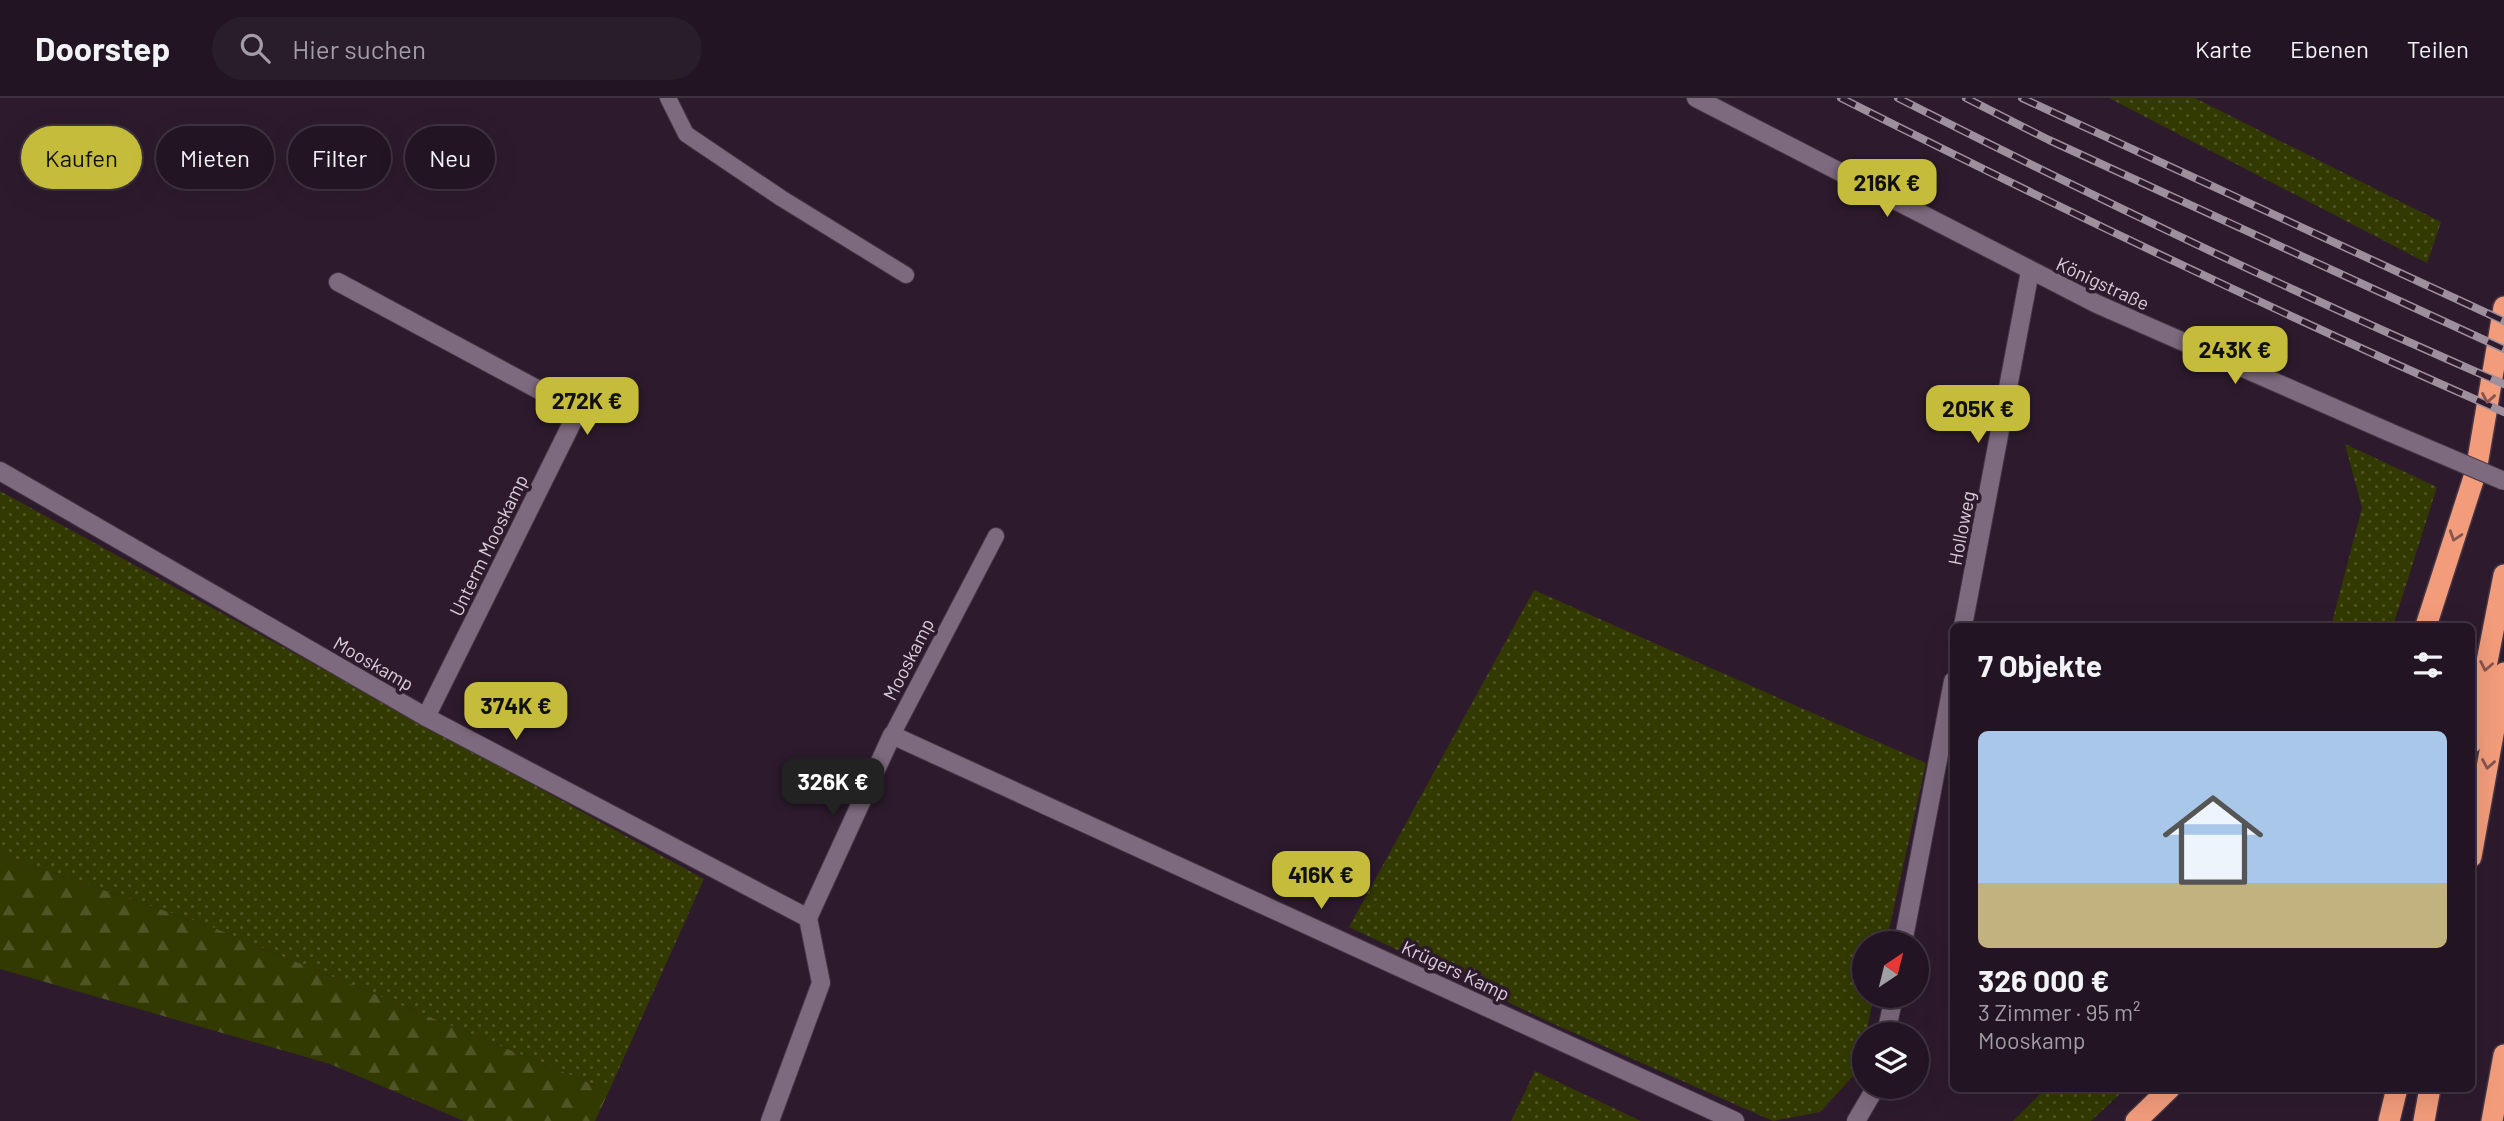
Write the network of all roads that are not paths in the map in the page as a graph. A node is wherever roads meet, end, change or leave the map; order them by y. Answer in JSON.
{"nodes":[{"id":1,"x":668,"y":98,"type":"edge"},
{"id":2,"x":1696,"y":98,"type":"edge"},
{"id":3,"x":2030,"y":271,"type":"junction"},
{"id":4,"x":906,"y":275,"type":"dead end"},
{"id":5,"x":338,"y":282,"type":"dead end"},
{"id":6,"x":2504,"y":307,"type":"edge"},
{"id":7,"x":0,"y":471,"type":"edge"},
{"id":8,"x":2504,"y":481,"type":"edge"},
{"id":9,"x":996,"y":536,"type":"dead end"},
{"id":10,"x":2504,"y":575,"type":"edge"},
{"id":11,"x":1964,"y":623,"type":"edge"},
{"id":12,"x":2427,"y":623,"type":"edge"},
{"id":13,"x":2504,"y":673,"type":"edge"},
{"id":14,"x":1950,"y":697,"type":"edge"},
{"id":15,"x":426,"y":717,"type":"junction"},
{"id":16,"x":2475,"y":723,"type":"edge"},
{"id":17,"x":892,"y":735,"type":"junction"},
{"id":18,"x":2475,"y":835,"type":"edge"},
{"id":19,"x":808,"y":918,"type":"junction"},
{"id":20,"x":1905,"y":931,"type":"edge"},
{"id":21,"x":2504,"y":1055,"type":"edge"},
{"id":22,"x":2167,"y":1092,"type":"edge"},
{"id":23,"x":2396,"y":1092,"type":"edge"},
{"id":24,"x":2429,"y":1092,"type":"edge"},
{"id":25,"x":1869,"y":1099,"type":"edge"},
{"id":26,"x":770,"y":1121,"type":"edge"},
{"id":27,"x":1735,"y":1121,"type":"edge"},
{"id":28,"x":1856,"y":1121,"type":"edge"},
{"id":29,"x":2136,"y":1121,"type":"edge"},
{"id":30,"x":2389,"y":1121,"type":"edge"},
{"id":31,"x":2424,"y":1121,"type":"edge"},
{"id":32,"x":2492,"y":1121,"type":"edge"}],
"edges":[{"from":1,"to":4,"type":"lane"},
{"from":2,"to":3,"type":"street","name":"Königstraße"},
{"from":3,"to":8,"type":"street","name":"Königstraße","bridge":true},
{"from":3,"to":11,"type":"street","name":"Holloweg"},
{"from":5,"to":15,"type":"street","name":"Unterm Mooskamp"},
{"from":6,"to":12,"type":"highway","one_way":true},
{"from":7,"to":15,"type":"street","name":"Mooskamp"},
{"from":9,"to":17,"type":"lane","name":"Mooskamp"},
{"from":10,"to":16,"type":"highway","one_way":true},
{"from":13,"to":18,"type":"highway","one_way":true},
{"from":14,"to":20,"type":"street"},
{"from":15,"to":19,"type":"street","name":"Mooskamp"},
{"from":17,"to":19,"type":"street","name":"Mooskamp"},
{"from":17,"to":27,"type":"street","name":"Krügers Kamp"},
{"from":19,"to":26,"type":"street"},
{"from":21,"to":32,"type":"highway"},
{"from":22,"to":29,"type":"highway"},
{"from":23,"to":30,"type":"highway"},
{"from":24,"to":31,"type":"highway"},
{"from":25,"to":28,"type":"street"}]}
